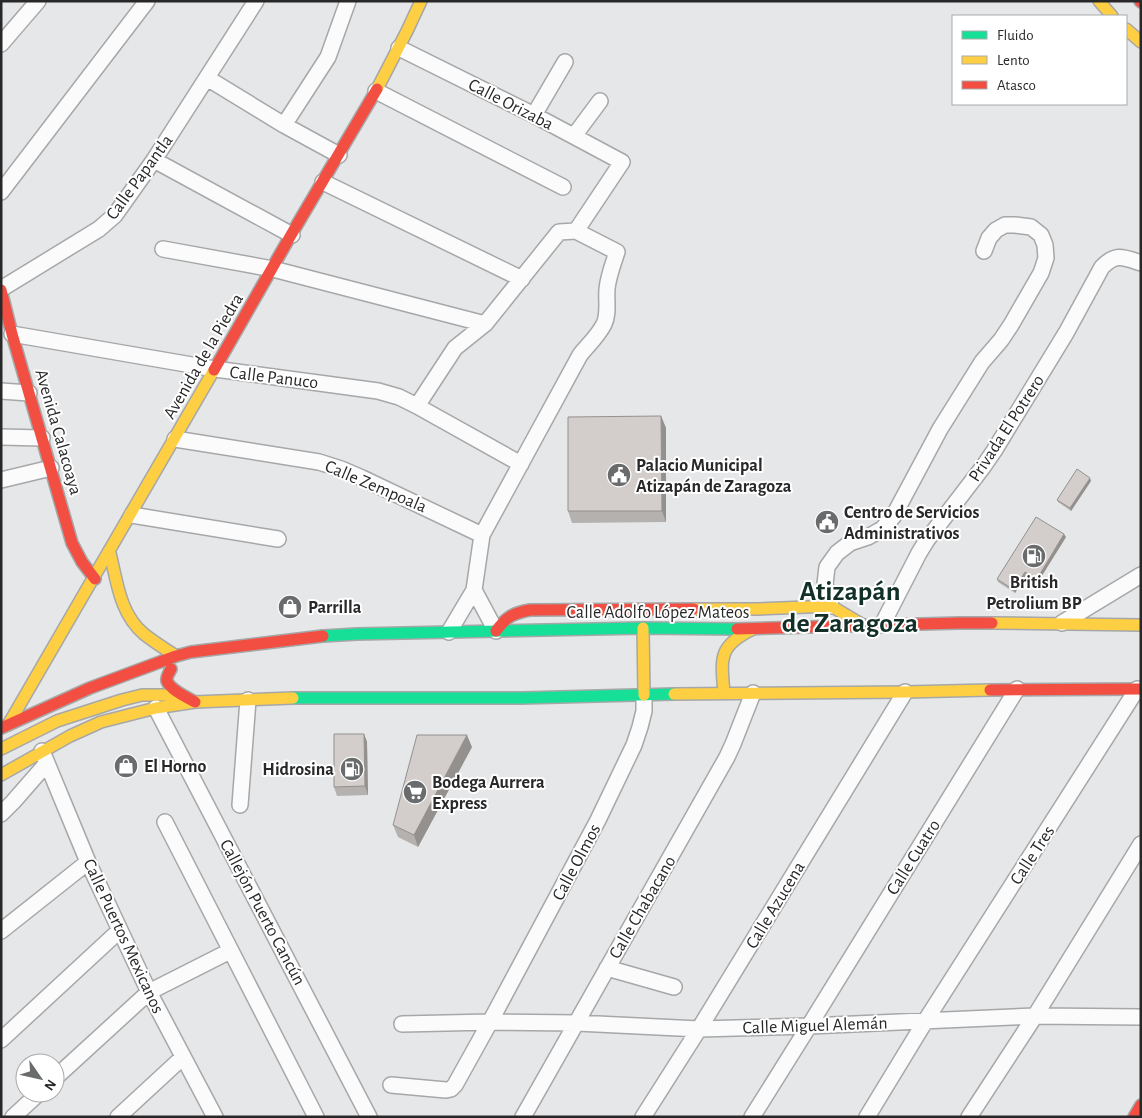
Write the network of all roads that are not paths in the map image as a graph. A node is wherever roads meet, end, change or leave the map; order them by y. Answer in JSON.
{"nodes":[{"id":1,"x":38,"y":1,"type":"edge"},
{"id":2,"x":147,"y":1,"type":"edge"},
{"id":3,"x":256,"y":1,"type":"edge"},
{"id":4,"x":348,"y":1,"type":"edge"},
{"id":5,"x":422,"y":1,"type":"edge"},
{"id":6,"x":1099,"y":1,"type":"edge"},
{"id":7,"x":1111,"y":15,"type":"edge"},
{"id":8,"x":1127,"y":30,"type":"edge"},
{"id":9,"x":1141,"y":42,"type":"edge"},
{"id":10,"x":1,"y":44,"type":"edge"},
{"id":11,"x":399,"y":48,"type":"junction"},
{"id":12,"x":565,"y":62,"type":"dead end"},
{"id":13,"x":207,"y":78,"type":"junction"},
{"id":14,"x":376,"y":91,"type":"junction"},
{"id":15,"x":600,"y":101,"type":"dead end"},
{"id":16,"x":534,"y":115,"type":"junction"},
{"id":17,"x":284,"y":125,"type":"junction"},
{"id":18,"x":574,"y":136,"type":"junction"},
{"id":19,"x":339,"y":155,"type":"junction"},
{"id":20,"x":154,"y":160,"type":"junction"},
{"id":21,"x":323,"y":182,"type":"junction"},
{"id":22,"x":562,"y":187,"type":"dead end"},
{"id":23,"x":1,"y":192,"type":"edge"},
{"id":24,"x":576,"y":231,"type":"junction"},
{"id":25,"x":292,"y":235,"type":"junction"},
{"id":26,"x":163,"y":249,"type":"dead end"},
{"id":27,"x":984,"y":251,"type":"dead end"},
{"id":28,"x":1141,"y":263,"type":"edge"},
{"id":29,"x":273,"y":269,"type":"junction"},
{"id":30,"x":522,"y":279,"type":"junction"},
{"id":31,"x":1,"y":290,"type":"edge"},
{"id":32,"x":4,"y":311,"type":"edge"},
{"id":33,"x":485,"y":324,"type":"junction"},
{"id":34,"x":12,"y":334,"type":"junction"},
{"id":35,"x":215,"y":369,"type":"junction"},
{"id":36,"x":1,"y":391,"type":"edge"},
{"id":37,"x":29,"y":393,"type":"junction"},
{"id":38,"x":417,"y":406,"type":"junction"},
{"id":39,"x":1,"y":437,"type":"edge"},
{"id":40,"x":42,"y":438,"type":"junction"},
{"id":41,"x":175,"y":439,"type":"junction"},
{"id":42,"x":521,"y":464,"type":"junction"},
{"id":43,"x":50,"y":468,"type":"junction"},
{"id":44,"x":1,"y":480,"type":"edge"},
{"id":45,"x":132,"y":515,"type":"junction"},
{"id":46,"x":482,"y":535,"type":"junction"},
{"id":47,"x":278,"y":539,"type":"dead end"},
{"id":48,"x":110,"y":553,"type":"junction"},
{"id":49,"x":1141,"y":575,"type":"edge"},
{"id":50,"x":95,"y":579,"type":"junction"},
{"id":51,"x":474,"y":590,"type":"junction"},
{"id":52,"x":831,"y":606,"type":"junction"},
{"id":53,"x":758,"y":609,"type":"junction"},
{"id":54,"x":1062,"y":623,"type":"junction"},
{"id":55,"x":863,"y":625,"type":"junction"},
{"id":56,"x":882,"y":625,"type":"junction"},
{"id":57,"x":1141,"y":625,"type":"edge"},
{"id":58,"x":807,"y":627,"type":"junction"},
{"id":59,"x":643,"y":628,"type":"junction"},
{"id":60,"x":753,"y":629,"type":"junction"},
{"id":61,"x":496,"y":631,"type":"junction"},
{"id":62,"x":449,"y":632,"type":"junction"},
{"id":63,"x":191,"y":652,"type":"junction"},
{"id":64,"x":176,"y":656,"type":"junction"},
{"id":65,"x":171,"y":669,"type":"junction"},
{"id":66,"x":143,"y":680,"type":"dead end"},
{"id":67,"x":1017,"y":688,"type":"junction"},
{"id":68,"x":1139,"y":689,"type":"edge"},
{"id":69,"x":117,"y":690,"type":"dead end"},
{"id":70,"x":904,"y":692,"type":"junction"},
{"id":71,"x":724,"y":693,"type":"junction"},
{"id":72,"x":752,"y":693,"type":"junction"},
{"id":73,"x":644,"y":695,"type":"junction"},
{"id":74,"x":248,"y":700,"type":"junction"},
{"id":75,"x":195,"y":702,"type":"junction"},
{"id":76,"x":156,"y":708,"type":"junction"},
{"id":77,"x":5,"y":727,"type":"edge"},
{"id":78,"x":1,"y":749,"type":"edge"},
{"id":79,"x":45,"y":757,"type":"junction"},
{"id":80,"x":1,"y":775,"type":"edge"},
{"id":81,"x":240,"y":805,"type":"dead end"},
{"id":82,"x":1,"y":814,"type":"edge"},
{"id":83,"x":165,"y":822,"type":"dead end"},
{"id":84,"x":1141,"y":844,"type":"edge"},
{"id":85,"x":88,"y":862,"type":"junction"},
{"id":86,"x":120,"y":930,"type":"junction"},
{"id":87,"x":1,"y":932,"type":"edge"},
{"id":88,"x":230,"y":951,"type":"junction"},
{"id":89,"x":607,"y":968,"type":"junction"},
{"id":90,"x":674,"y":987,"type":"dead end"},
{"id":91,"x":149,"y":992,"type":"junction"},
{"id":92,"x":1035,"y":1016,"type":"junction"},
{"id":93,"x":1141,"y":1017,"type":"edge"},
{"id":94,"x":926,"y":1020,"type":"junction"},
{"id":95,"x":490,"y":1022,"type":"junction"},
{"id":96,"x":577,"y":1023,"type":"junction"},
{"id":97,"x":402,"y":1024,"type":"dead end"},
{"id":98,"x":809,"y":1026,"type":"junction"},
{"id":99,"x":698,"y":1030,"type":"junction"},
{"id":100,"x":1,"y":1040,"type":"edge"},
{"id":101,"x":183,"y":1057,"type":"junction"},
{"id":102,"x":65,"y":1069,"type":"edge"},
{"id":103,"x":391,"y":1085,"type":"dead end"},
{"id":104,"x":28,"y":1103,"type":"edge"},
{"id":105,"x":1141,"y":1105,"type":"edge"},
{"id":106,"x":13,"y":1117,"type":"edge"},
{"id":107,"x":118,"y":1117,"type":"edge"},
{"id":108,"x":214,"y":1117,"type":"edge"},
{"id":109,"x":316,"y":1117,"type":"edge"},
{"id":110,"x":369,"y":1117,"type":"edge"},
{"id":111,"x":523,"y":1117,"type":"edge"},
{"id":112,"x":643,"y":1117,"type":"edge"},
{"id":113,"x":752,"y":1117,"type":"edge"},
{"id":114,"x":867,"y":1117,"type":"edge"},
{"id":115,"x":969,"y":1117,"type":"edge"},
{"id":116,"x":1134,"y":1117,"type":"edge"}],
"edges":[{"from":1,"to":10,"type":"street"},
{"from":2,"to":23,"type":"street"},
{"from":3,"to":13,"type":"street","name":"Calle Papantla"},
{"from":4,"to":17,"type":"street"},
{"from":5,"to":11,"type":"main road","name":"Avenida de la Piedra"},
{"from":6,"to":7,"type":"main road"},
{"from":8,"to":9,"type":"main road"},
{"from":11,"to":14,"type":"main road","name":"Avenida de la Piedra"},
{"from":11,"to":16,"type":"street","name":"Calle Orizaba"},
{"from":12,"to":16,"type":"street"},
{"from":13,"to":17,"type":"street"},
{"from":13,"to":20,"type":"street","name":"Calle Papantla"},
{"from":14,"to":19,"type":"main road","name":"Avenida de la Piedra"},
{"from":14,"to":22,"type":"street"},
{"from":15,"to":18,"type":"street"},
{"from":16,"to":18,"type":"street","name":"Calle Orizaba"},
{"from":17,"to":19,"type":"street"},
{"from":18,"to":24,"type":"street","name":"Calle Orizaba"},
{"from":19,"to":21,"type":"main road","name":"Avenida de la Piedra"},
{"from":20,"to":25,"type":"street"},
{"from":20,"to":31,"type":"street","name":"Calle Papantla"},
{"from":21,"to":25,"type":"main road","name":"Avenida de la Piedra"},
{"from":21,"to":30,"type":"street"},
{"from":24,"to":30,"type":"street"},
{"from":24,"to":42,"type":"street"},
{"from":25,"to":29,"type":"main road","name":"Avenida de la Piedra"},
{"from":26,"to":29,"type":"street"},
{"from":27,"to":52,"type":"street"},
{"from":28,"to":56,"type":"street","name":"Privada El Potrero"},
{"from":29,"to":33,"type":"street"},
{"from":29,"to":35,"type":"main road","name":"Avenida de la Piedra"},
{"from":30,"to":33,"type":"street"},
{"from":31,"to":32,"type":"main road","name":"Avenida Calacoaya"},
{"from":32,"to":34,"type":"main road","name":"Avenida Calacoaya"},
{"from":33,"to":38,"type":"street"},
{"from":34,"to":35,"type":"street","name":"Calle Panuco"},
{"from":34,"to":37,"type":"main road","name":"Avenida Calacoaya"},
{"from":35,"to":38,"type":"street","name":"Calle Panuco"},
{"from":35,"to":41,"type":"main road","name":"Avenida de la Piedra"},
{"from":36,"to":37,"type":"street"},
{"from":37,"to":40,"type":"main road","name":"Avenida Calacoaya"},
{"from":38,"to":42,"type":"street","name":"Calle Panuco"},
{"from":39,"to":40,"type":"street"},
{"from":40,"to":43,"type":"main road","name":"Avenida Calacoaya"},
{"from":41,"to":45,"type":"main road","name":"Avenida de la Piedra"},
{"from":41,"to":46,"type":"street","name":"Calle Zempoala"},
{"from":42,"to":46,"type":"street"},
{"from":43,"to":44,"type":"street"},
{"from":43,"to":50,"type":"main road","name":"Avenida Calacoaya"},
{"from":45,"to":47,"type":"street"},
{"from":45,"to":48,"type":"main road","name":"Avenida de la Piedra"},
{"from":46,"to":51,"type":"street"},
{"from":48,"to":50,"type":"main road","name":"Avenida de la Piedra"},
{"from":48,"to":64,"type":"main road"},
{"from":49,"to":54,"type":"street"},
{"from":50,"to":77,"type":"main road","name":"Avenida de la Piedra"},
{"from":51,"to":61,"type":"street"},
{"from":51,"to":62,"type":"street"},
{"from":52,"to":53,"type":"main road"},
{"from":52,"to":55,"type":"main road"},
{"from":53,"to":58,"type":"main road"},
{"from":53,"to":61,"type":"main road"},
{"from":54,"to":56,"type":"main road","name":"Calle Adolfo López Mateos"},
{"from":54,"to":57,"type":"main road","name":"Calle Adolfo López Mateos"},
{"from":55,"to":56,"type":"main road","name":"Calle Adolfo López Mateos"},
{"from":55,"to":58,"type":"main road","name":"Calle Adolfo López Mateos"},
{"from":58,"to":60,"type":"main road","name":"Calle Adolfo López Mateos"},
{"from":59,"to":60,"type":"main road","name":"Calle Adolfo López Mateos"},
{"from":59,"to":61,"type":"main road","name":"Calle Adolfo López Mateos"},
{"from":59,"to":73,"type":"main road"},
{"from":60,"to":71,"type":"main road"},
{"from":61,"to":62,"type":"main road","name":"Calle Adolfo López Mateos"},
{"from":62,"to":63,"type":"main road","name":"Calle Adolfo López Mateos"},
{"from":63,"to":64,"type":"main road","name":"Calle Adolfo López Mateos"},
{"from":63,"to":65,"type":"main road"},
{"from":64,"to":77,"type":"main road","name":"Calle Adolfo López Mateos"},
{"from":65,"to":66,"type":"main road"},
{"from":65,"to":75,"type":"main road"},
{"from":67,"to":68,"type":"main road"},
{"from":67,"to":70,"type":"main road"},
{"from":67,"to":98,"type":"street","name":"Calle Cuatro"},
{"from":68,"to":94,"type":"street","name":"Calle Tres"},
{"from":69,"to":77,"type":"main road"},
{"from":70,"to":72,"type":"main road"},
{"from":70,"to":99,"type":"street","name":"Calle Azucena"},
{"from":71,"to":72,"type":"main road"},
{"from":71,"to":73,"type":"main road"},
{"from":72,"to":89,"type":"street","name":"Calle Chabacano"},
{"from":73,"to":74,"type":"main road"},
{"from":73,"to":95,"type":"street","name":"Calle Olmos"},
{"from":74,"to":75,"type":"main road"},
{"from":74,"to":81,"type":"street"},
{"from":75,"to":76,"type":"main road"},
{"from":75,"to":78,"type":"main road"},
{"from":76,"to":79,"type":"main road"},
{"from":76,"to":110,"type":"street","name":"Callejón Puerto Cancún"},
{"from":79,"to":80,"type":"main road"},
{"from":79,"to":82,"type":"street"},
{"from":79,"to":85,"type":"street","name":"Calle Puertos Mexicanos"},
{"from":83,"to":88,"type":"street"},
{"from":84,"to":92,"type":"street"},
{"from":85,"to":86,"type":"street","name":"Calle Puertos Mexicanos"},
{"from":85,"to":87,"type":"street"},
{"from":86,"to":91,"type":"street","name":"Calle Puertos Mexicanos"},
{"from":86,"to":100,"type":"street"},
{"from":88,"to":91,"type":"street"},
{"from":88,"to":109,"type":"street"},
{"from":89,"to":90,"type":"street"},
{"from":89,"to":96,"type":"street","name":"Calle Chabacano"},
{"from":91,"to":101,"type":"street","name":"Calle Puertos Mexicanos"},
{"from":91,"to":102,"type":"street"},
{"from":92,"to":93,"type":"street","name":"Calle Miguel Alemán"},
{"from":92,"to":94,"type":"street","name":"Calle Miguel Alemán"},
{"from":92,"to":115,"type":"street"},
{"from":94,"to":98,"type":"street","name":"Calle Miguel Alemán"},
{"from":94,"to":114,"type":"street","name":"Calle Tres"},
{"from":95,"to":96,"type":"street","name":"Calle Miguel Alemán"},
{"from":95,"to":97,"type":"street","name":"Calle Miguel Alemán"},
{"from":95,"to":103,"type":"street","name":"Calle Olmos"},
{"from":96,"to":99,"type":"street","name":"Calle Miguel Alemán"},
{"from":96,"to":111,"type":"street","name":"Calle Chabacano"},
{"from":98,"to":99,"type":"street","name":"Calle Miguel Alemán"},
{"from":98,"to":113,"type":"street","name":"Calle Cuatro"},
{"from":99,"to":112,"type":"street","name":"Calle Azucena"},
{"from":101,"to":107,"type":"street"},
{"from":101,"to":108,"type":"street","name":"Calle Puertos Mexicanos"},
{"from":104,"to":106,"type":"street"},
{"from":105,"to":116,"type":"main road"}]}
